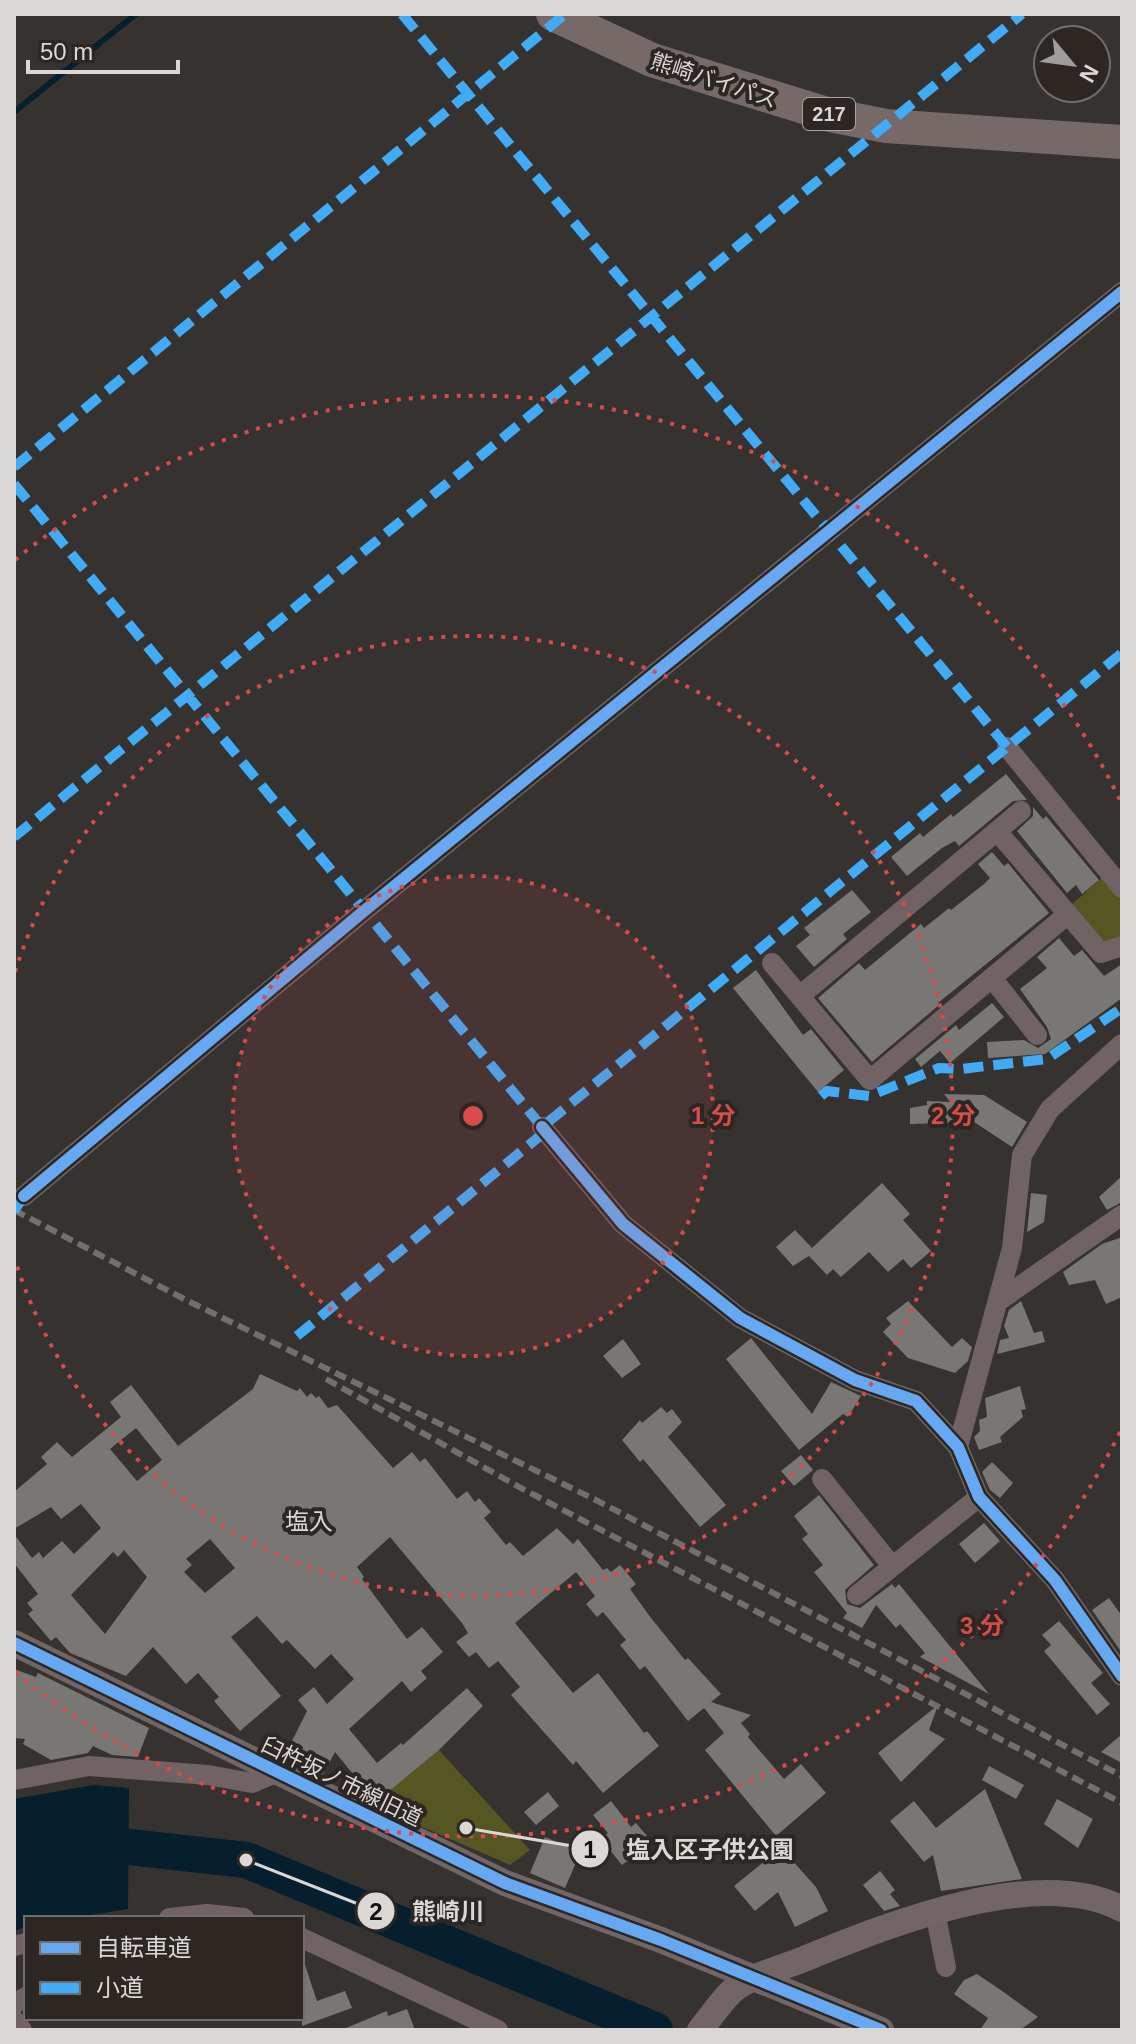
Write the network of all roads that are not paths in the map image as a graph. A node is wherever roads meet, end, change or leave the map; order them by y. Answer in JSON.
{"nodes":[{"id":1,"x":553,"y":14,"type":"edge"},
{"id":2,"x":1122,"y":142,"type":"edge"},
{"id":3,"x":1122,"y":292,"type":"edge"},
{"id":4,"x":1007,"y":747,"type":"dead end"},
{"id":5,"x":1021,"y":811,"type":"dead end"},
{"id":6,"x":997,"y":831,"type":"junction"},
{"id":7,"x":1122,"y":888,"type":"edge"},
{"id":8,"x":1068,"y":914,"type":"junction"},
{"id":9,"x":1122,"y":946,"type":"edge"},
{"id":10,"x":772,"y":963,"type":"dead end"},
{"id":11,"x":992,"y":978,"type":"junction"},
{"id":12,"x":801,"y":995,"type":"junction"},
{"id":13,"x":1037,"y":1035,"type":"dead end"},
{"id":14,"x":1122,"y":1044,"type":"edge"},
{"id":15,"x":542,"y":1127,"type":"dead end"},
{"id":16,"x":24,"y":1196,"type":"dead end"},
{"id":17,"x":1122,"y":1215,"type":"edge"},
{"id":18,"x":1000,"y":1300,"type":"junction"},
{"id":19,"x":958,"y":1447,"type":"junction"},
{"id":20,"x":822,"y":1479,"type":"dead end"},
{"id":21,"x":979,"y":1497,"type":"junction"},
{"id":22,"x":892,"y":1566,"type":"junction"},
{"id":23,"x":857,"y":1595,"type":"dead end"},
{"id":24,"x":14,"y":1643,"type":"edge"},
{"id":25,"x":1122,"y":1676,"type":"edge"},
{"id":26,"x":278,"y":1772,"type":"junction"},
{"id":27,"x":14,"y":1780,"type":"edge"},
{"id":28,"x":1122,"y":1909,"type":"edge"},
{"id":29,"x":188,"y":1916,"type":"edge"},
{"id":30,"x":226,"y":1916,"type":"edge"},
{"id":31,"x":936,"y":1917,"type":"junction"},
{"id":32,"x":304,"y":1939,"type":"edge"},
{"id":33,"x":946,"y":1967,"type":"dead end"},
{"id":34,"x":744,"y":1985,"type":"junction"},
{"id":35,"x":14,"y":2020,"type":"edge"},
{"id":36,"x":22,"y":2030,"type":"edge"},
{"id":37,"x":498,"y":2030,"type":"edge"},
{"id":38,"x":700,"y":2030,"type":"edge"},
{"id":39,"x":881,"y":2030,"type":"edge"}],
"edges":[{"from":1,"to":2,"type":"highway","name":"熊崎バイパス","number":"217"},
{"from":3,"to":16,"type":"street"},
{"from":4,"to":7,"type":"street"},
{"from":5,"to":6,"type":"street"},
{"from":6,"to":8,"type":"street"},
{"from":6,"to":12,"type":"street"},
{"from":8,"to":9,"type":"street"},
{"from":8,"to":11,"type":"street"},
{"from":10,"to":12,"type":"street"},
{"from":11,"to":12,"type":"street"},
{"from":11,"to":13,"type":"street"},
{"from":14,"to":18,"type":"street"},
{"from":15,"to":19,"type":"street"},
{"from":17,"to":18,"type":"street"},
{"from":18,"to":19,"type":"street"},
{"from":19,"to":21,"type":"street"},
{"from":20,"to":22,"type":"street"},
{"from":21,"to":22,"type":"street"},
{"from":21,"to":25,"type":"street"},
{"from":22,"to":23,"type":"street"},
{"from":24,"to":26,"type":"street","name":"臼杵坂ノ市線旧道"},
{"from":26,"to":27,"type":"street"},
{"from":26,"to":34,"type":"street","name":"臼杵坂ノ市線旧道"},
{"from":28,"to":31,"type":"street"},
{"from":29,"to":30,"type":"street"},
{"from":31,"to":33,"type":"street"},
{"from":31,"to":34,"type":"street"},
{"from":32,"to":37,"type":"street"},
{"from":34,"to":38,"type":"street"},
{"from":34,"to":39,"type":"street","name":"臼杵坂ノ市線旧道"},
{"from":35,"to":36,"type":"street"}]}
